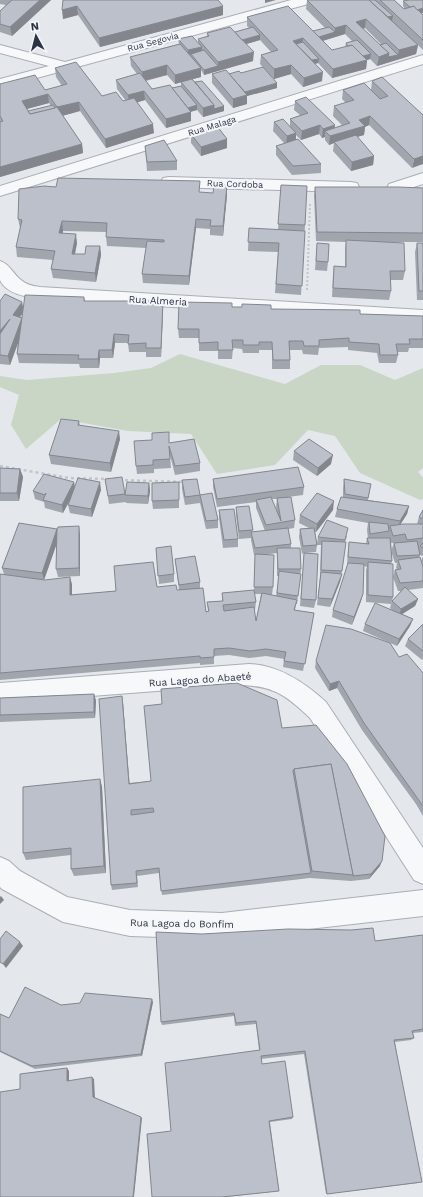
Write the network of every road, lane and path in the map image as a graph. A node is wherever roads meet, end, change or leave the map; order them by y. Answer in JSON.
{"nodes":[{"id":1,"x":306,"y":0,"type":"edge"},
{"id":2,"x":0,"y":49,"type":"edge"},
{"id":3,"x":423,"y":59,"type":"edge"},
{"id":4,"x":65,"y":66,"type":"junction"},
{"id":5,"x":3,"y":70,"type":"edge"},
{"id":6,"x":0,"y":84,"type":"edge"},
{"id":7,"x":48,"y":177,"type":"junction"},
{"id":8,"x":423,"y":178,"type":"edge"},
{"id":9,"x":96,"y":179,"type":"edge"},
{"id":10,"x":151,"y":181,"type":"edge"},
{"id":11,"x":310,"y":187,"type":"junction"},
{"id":12,"x":380,"y":188,"type":"junction"},
{"id":13,"x":423,"y":189,"type":"edge"},
{"id":14,"x":0,"y":191,"type":"edge"},
{"id":15,"x":0,"y":267,"type":"edge"},
{"id":16,"x":306,"y":309,"type":"junction"},
{"id":17,"x":423,"y":316,"type":"edge"},
{"id":18,"x":0,"y":466,"type":"edge"},
{"id":19,"x":189,"y":483,"type":"edge"},
{"id":20,"x":0,"y":694,"type":"edge"},
{"id":21,"x":0,"y":870,"type":"edge"},
{"id":22,"x":423,"y":871,"type":"edge"},
{"id":23,"x":423,"y":903,"type":"edge"}],
"edges":[{"from":1,"to":4,"type":"street","name":"Rua Segovia"},
{"from":2,"to":4,"type":"street"},
{"from":2,"to":5,"type":"street"},
{"from":3,"to":7,"type":"street","name":"Rua Malaga"},
{"from":4,"to":6,"type":"street","name":"Rua Segovia"},
{"from":7,"to":9,"type":"street"},
{"from":7,"to":14,"type":"street","name":"Rua Malaga"},
{"from":8,"to":12,"type":"street"},
{"from":10,"to":11,"type":"street","name":"Rua Cordoba"},
{"from":11,"to":12,"type":"street","name":"Rua Cordoba"},
{"from":11,"to":16,"type":"path"},
{"from":12,"to":13,"type":"street","name":"Rua Cordoba"},
{"from":15,"to":16,"type":"street","name":"Rua Almeria"},
{"from":16,"to":17,"type":"street","name":"Rua Almeria"},
{"from":18,"to":19,"type":"path"},
{"from":20,"to":22,"type":"street","name":"Rua Lagoa do Abaeté"},
{"from":21,"to":23,"type":"street","name":"Rua Lagoa do Bonfim"}]}
